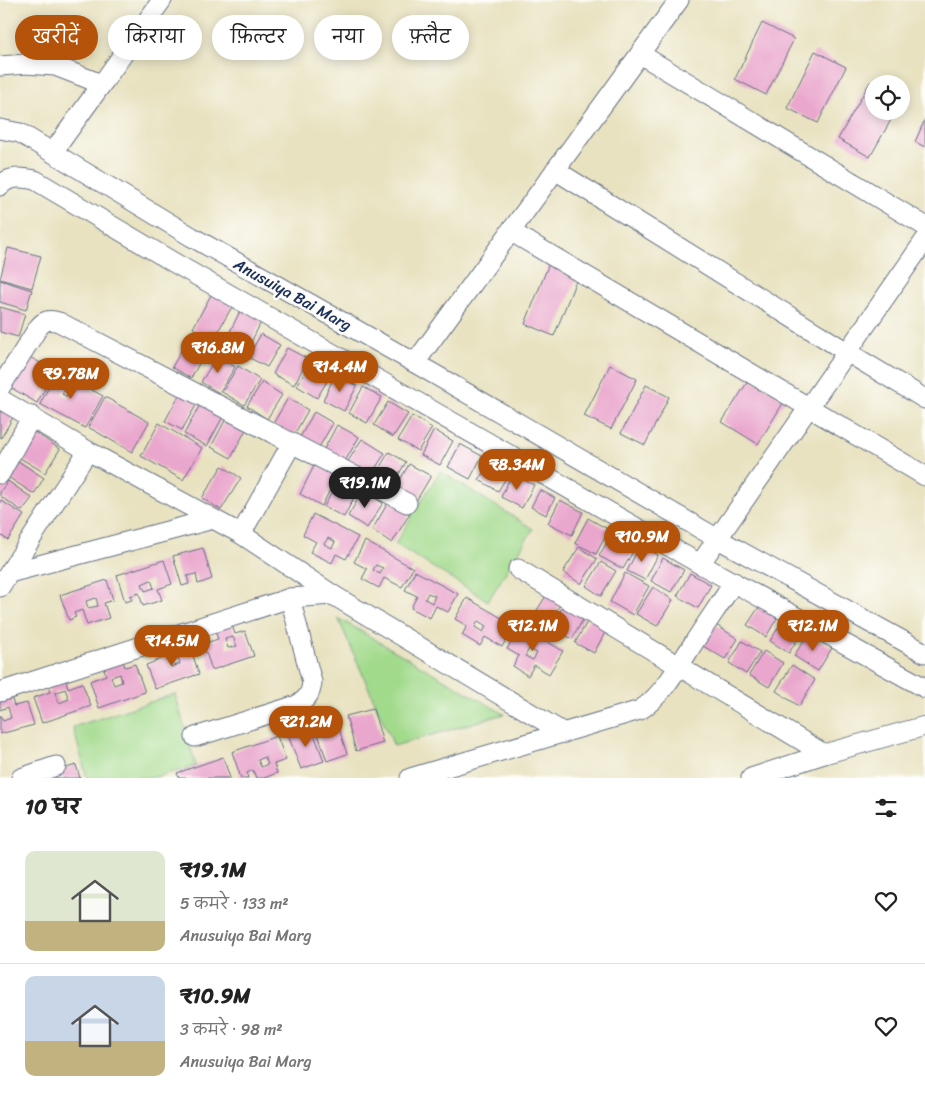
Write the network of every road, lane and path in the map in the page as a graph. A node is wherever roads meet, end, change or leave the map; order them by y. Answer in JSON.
{"nodes":[{"id":1,"x":162,"y":0,"type":"edge"},
{"id":2,"x":679,"y":0,"type":"edge"},
{"id":3,"x":640,"y":54,"type":"junction"},
{"id":4,"x":0,"y":66,"type":"edge"},
{"id":5,"x":104,"y":81,"type":"junction"},
{"id":6,"x":0,"y":129,"type":"edge"},
{"id":7,"x":53,"y":152,"type":"junction"},
{"id":8,"x":555,"y":170,"type":"junction"},
{"id":9,"x":0,"y":186,"type":"edge"},
{"id":10,"x":925,"y":226,"type":"edge"},
{"id":11,"x":510,"y":231,"type":"junction"},
{"id":12,"x":925,"y":240,"type":"edge"},
{"id":13,"x":847,"y":352,"type":"junction"},
{"id":14,"x":415,"y":362,"type":"junction"},
{"id":15,"x":0,"y":388,"type":"edge"},
{"id":16,"x":925,"y":398,"type":"edge"},
{"id":17,"x":0,"y":399,"type":"edge"},
{"id":18,"x":808,"y":408,"type":"junction"},
{"id":19,"x":32,"y":416,"type":"junction"},
{"id":20,"x":292,"y":443,"type":"junction"},
{"id":21,"x":88,"y":451,"type":"junction"},
{"id":22,"x":0,"y":474,"type":"edge"},
{"id":23,"x":925,"y":476,"type":"edge"},
{"id":24,"x":407,"y":503,"type":"dead end"},
{"id":25,"x":213,"y":519,"type":"junction"},
{"id":26,"x":241,"y":534,"type":"junction"},
{"id":27,"x":718,"y":538,"type":"junction"},
{"id":28,"x":700,"y":564,"type":"junction"},
{"id":29,"x":518,"y":569,"type":"dead end"},
{"id":30,"x":5,"y":580,"type":"edge"},
{"id":31,"x":734,"y":582,"type":"junction"},
{"id":32,"x":333,"y":595,"type":"junction"},
{"id":33,"x":290,"y":598,"type":"junction"},
{"id":34,"x":925,"y":653,"type":"edge"},
{"id":35,"x":678,"y":666,"type":"junction"},
{"id":36,"x":925,"y":688,"type":"edge"},
{"id":37,"x":0,"y":692,"type":"edge"},
{"id":38,"x":925,"y":726,"type":"edge"},
{"id":39,"x":564,"y":733,"type":"junction"},
{"id":40,"x":194,"y":737,"type":"dead end"},
{"id":41,"x":824,"y":754,"type":"junction"},
{"id":42,"x":56,"y":766,"type":"dead end"},
{"id":43,"x":22,"y":778,"type":"edge"},
{"id":44,"x":410,"y":778,"type":"edge"},
{"id":45,"x":752,"y":778,"type":"edge"}],
"edges":[{"from":1,"to":5,"type":"street"},
{"from":2,"to":3,"type":"street"},
{"from":3,"to":8,"type":"street"},
{"from":3,"to":10,"type":"street"},
{"from":4,"to":5,"type":"street"},
{"from":5,"to":7,"type":"street"},
{"from":6,"to":7,"type":"street","name":"Anusuiya Bai Marg"},
{"from":7,"to":14,"type":"street","name":"Anusuiya Bai Marg"},
{"from":8,"to":11,"type":"street"},
{"from":8,"to":13,"type":"street"},
{"from":9,"to":28,"type":"street","name":"Anusuiya Bai Marg"},
{"from":11,"to":14,"type":"street"},
{"from":11,"to":18,"type":"street"},
{"from":12,"to":13,"type":"street"},
{"from":13,"to":16,"type":"street"},
{"from":13,"to":18,"type":"street"},
{"from":14,"to":27,"type":"street","name":"Anusuiya Bai Marg"},
{"from":15,"to":20,"type":"street"},
{"from":17,"to":19,"type":"street"},
{"from":18,"to":23,"type":"street"},
{"from":18,"to":27,"type":"street"},
{"from":19,"to":21,"type":"street"},
{"from":19,"to":22,"type":"street"},
{"from":20,"to":24,"type":"street"},
{"from":20,"to":26,"type":"street"},
{"from":21,"to":25,"type":"street"},
{"from":21,"to":30,"type":"street"},
{"from":25,"to":26,"type":"street"},
{"from":25,"to":30,"type":"street"},
{"from":26,"to":32,"type":"street"},
{"from":27,"to":28,"type":"street"},
{"from":27,"to":34,"type":"street","name":"Anusuiya Bai Marg"},
{"from":28,"to":31,"type":"street","name":"Anusuiya Bai Marg"},
{"from":29,"to":35,"type":"street"},
{"from":31,"to":35,"type":"street"},
{"from":31,"to":36,"type":"street","name":"Anusuiya Bai Marg"},
{"from":32,"to":33,"type":"street"},
{"from":32,"to":39,"type":"street"},
{"from":33,"to":37,"type":"street"},
{"from":33,"to":40,"type":"street"},
{"from":35,"to":39,"type":"street"},
{"from":35,"to":41,"type":"street"},
{"from":38,"to":41,"type":"street"},
{"from":39,"to":44,"type":"street"},
{"from":41,"to":45,"type":"street"},
{"from":42,"to":43,"type":"street"}]}
